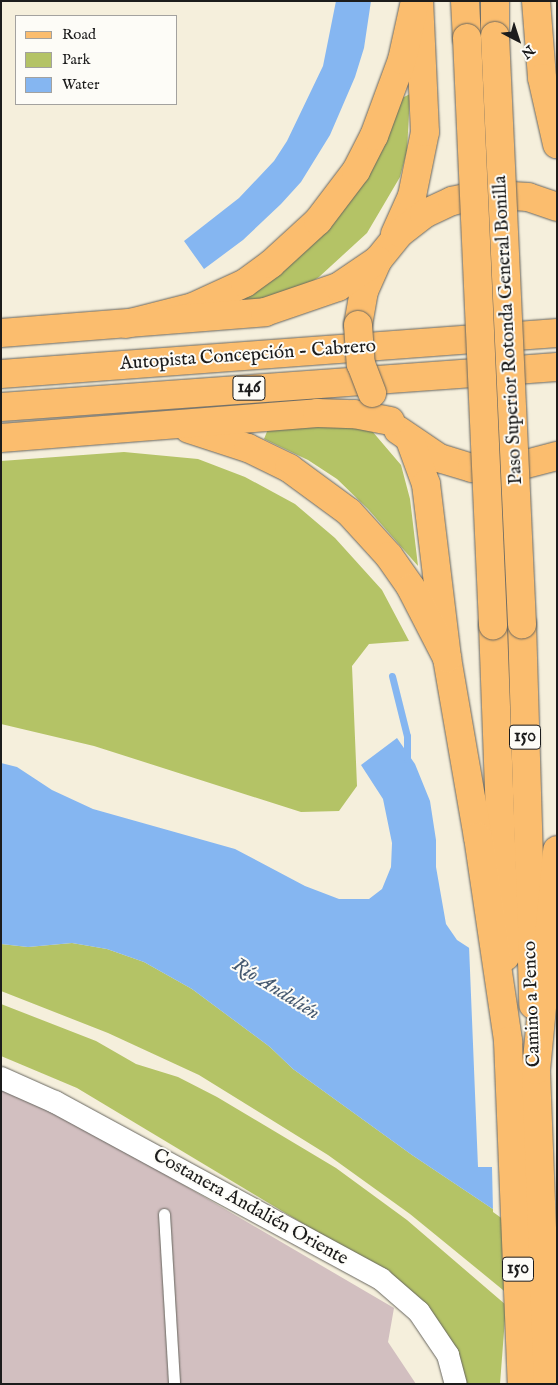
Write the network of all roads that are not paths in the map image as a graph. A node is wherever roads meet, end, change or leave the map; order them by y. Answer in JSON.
{"nodes":[{"id":1,"x":414,"y":1,"type":"edge"},
{"id":2,"x":419,"y":1,"type":"edge"},
{"id":3,"x":465,"y":1,"type":"edge"},
{"id":4,"x":495,"y":1,"type":"edge"},
{"id":5,"x":536,"y":1,"type":"edge"},
{"id":6,"x":552,"y":112,"type":"edge"},
{"id":7,"x":557,"y":144,"type":"edge"},
{"id":8,"x":557,"y":207,"type":"edge"},
{"id":9,"x":384,"y":252,"type":"junction"},
{"id":10,"x":126,"y":324,"type":"junction"},
{"id":11,"x":1,"y":333,"type":"edge"},
{"id":12,"x":557,"y":333,"type":"edge"},
{"id":13,"x":557,"y":367,"type":"edge"},
{"id":14,"x":1,"y":374,"type":"edge"},
{"id":15,"x":1,"y":406,"type":"edge"},
{"id":16,"x":390,"y":421,"type":"junction"},
{"id":17,"x":178,"y":425,"type":"junction"},
{"id":18,"x":1,"y":438,"type":"edge"},
{"id":19,"x":410,"y":440,"type":"junction"},
{"id":20,"x":557,"y":456,"type":"edge"},
{"id":21,"x":522,"y":624,"type":"joint"},
{"id":22,"x":447,"y":658,"type":"junction"},
{"id":23,"x":490,"y":840,"type":"junction"},
{"id":24,"x":557,"y":850,"type":"edge"},
{"id":25,"x":556,"y":857,"type":"edge"},
{"id":26,"x":536,"y":1070,"type":"junction"},
{"id":27,"x":1,"y":1078,"type":"edge"},
{"id":28,"x":164,"y":1214,"type":"dead end"},
{"id":29,"x":174,"y":1384,"type":"edge"},
{"id":30,"x":456,"y":1384,"type":"edge"},
{"id":31,"x":522,"y":1384,"type":"edge"},
{"id":32,"x":548,"y":1384,"type":"edge"}],
"edges":[{"from":1,"to":10,"type":"main road"},
{"from":2,"to":9,"type":"main road"},
{"from":3,"to":23,"type":"main road","name":"Paso Superior Rotonda General Bonilla","number":"150","bridge":true},
{"from":4,"to":21,"type":"main road","name":"Paso Superior Rotonda General Bonilla","bridge":true},
{"from":5,"to":6,"type":"main road"},
{"from":6,"to":7,"type":"main road"},
{"from":8,"to":9,"type":"main road"},
{"from":9,"to":10,"type":"main road"},
{"from":9,"to":16,"type":"main road","bridge":true},
{"from":10,"to":11,"type":"main road"},
{"from":12,"to":14,"type":"main road","name":"Autopista Concepción - Cabrero","number":"146"},
{"from":13,"to":15,"type":"main road","name":"Autopista Concepción - Cabrero","number":"146"},
{"from":16,"to":17,"type":"main road"},
{"from":16,"to":19,"type":"main road"},
{"from":17,"to":18,"type":"main road"},
{"from":17,"to":22,"type":"main road"},
{"from":19,"to":20,"type":"main road"},
{"from":19,"to":22,"type":"main road"},
{"from":21,"to":26,"type":"main road","name":"Camino a Penco","number":"150"},
{"from":22,"to":23,"type":"main road"},
{"from":23,"to":31,"type":"main road","name":"Camino a Penco","number":"150"},
{"from":24,"to":25,"type":"main road"},
{"from":25,"to":26,"type":"main road"},
{"from":26,"to":32,"type":"main road","name":"Camino a Penco","number":"150"},
{"from":27,"to":30,"type":"street","name":"Costanera Andalién Oriente"},
{"from":28,"to":29,"type":"lane"}]}
